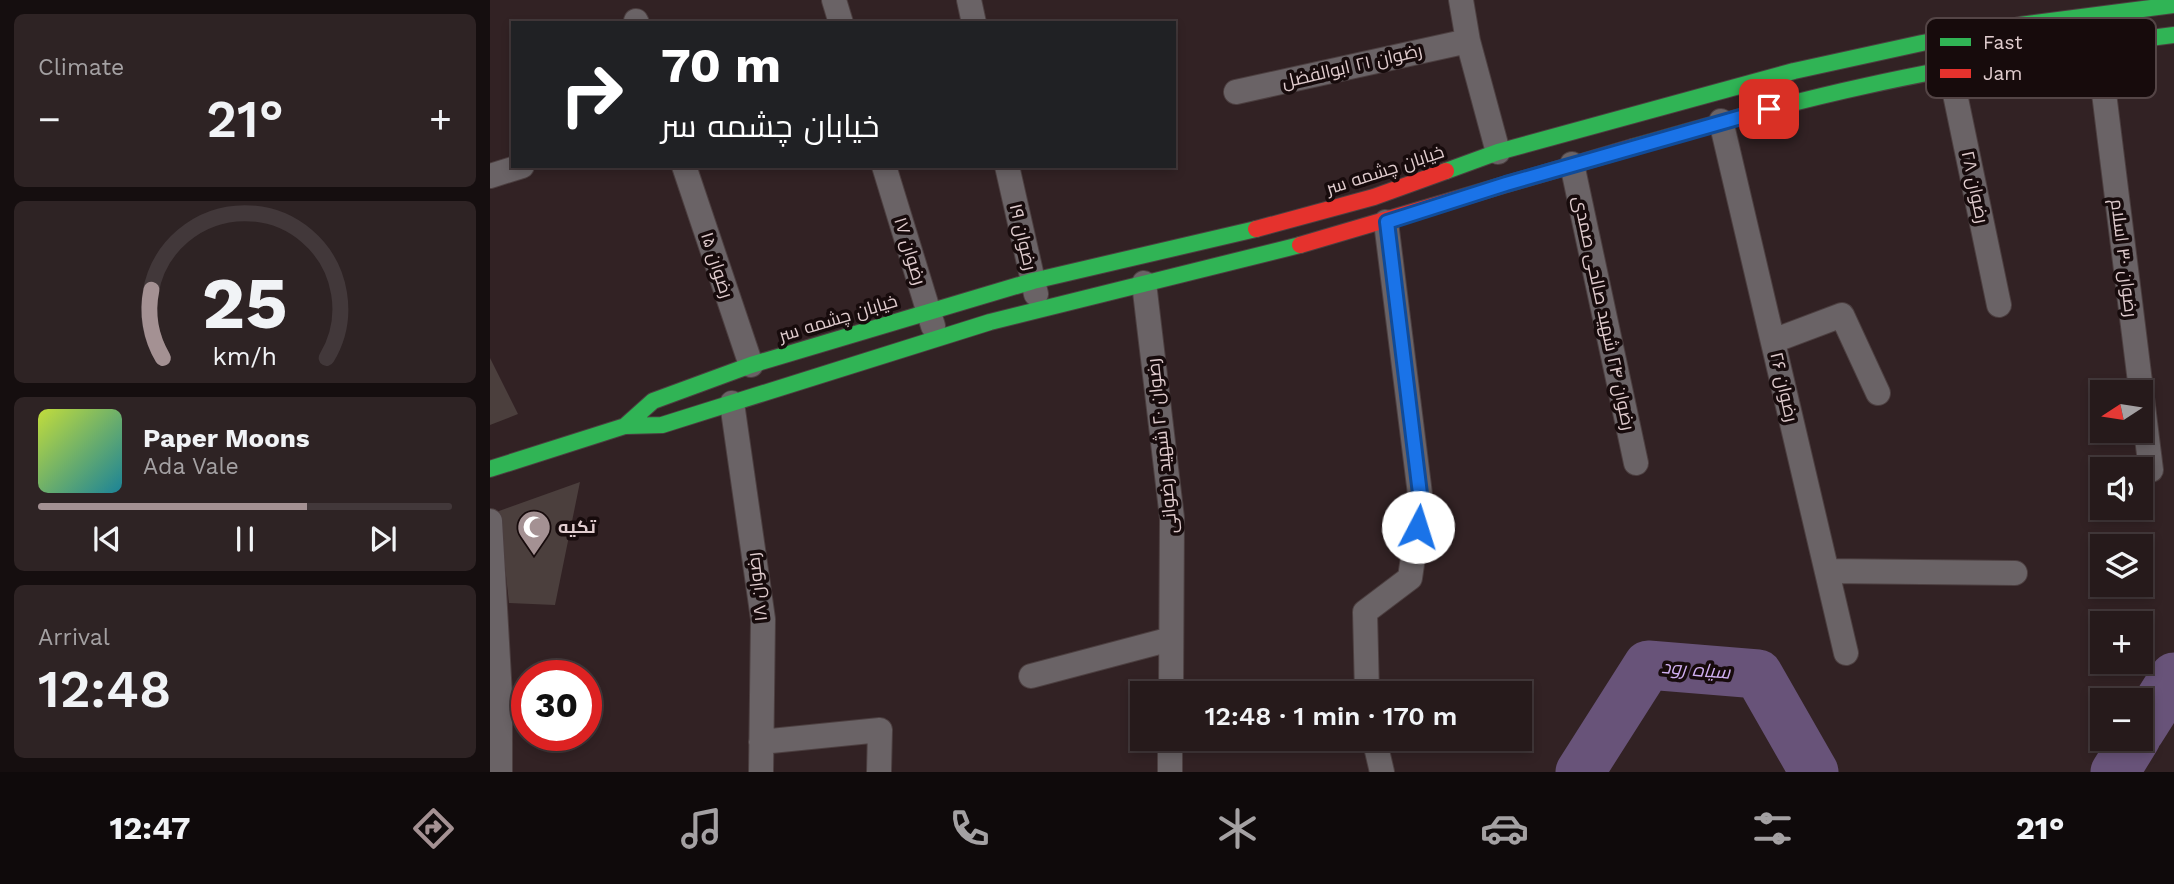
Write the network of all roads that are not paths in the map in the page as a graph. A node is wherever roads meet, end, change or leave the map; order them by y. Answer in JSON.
{"nodes":[{"id":1,"x":834,"y":0,"type":"edge"},
{"id":2,"x":969,"y":0,"type":"edge"},
{"id":3,"x":1461,"y":0,"type":"edge"},
{"id":4,"x":2163,"y":4,"type":"edge"},
{"id":5,"x":2068,"y":18,"type":"edge"},
{"id":6,"x":840,"y":21,"type":"edge"},
{"id":7,"x":974,"y":21,"type":"edge"},
{"id":8,"x":2174,"y":35,"type":"edge"},
{"id":9,"x":2156,"y":37,"type":"edge"},
{"id":10,"x":1468,"y":41,"type":"junction"},
{"id":11,"x":1926,"y":44,"type":"edge"},
{"id":12,"x":1926,"y":74,"type":"edge"},
{"id":13,"x":1236,"y":92,"type":"dead end"},
{"id":14,"x":1956,"y":98,"type":"edge"},
{"id":15,"x":2105,"y":98,"type":"edge"},
{"id":16,"x":1721,"y":121,"type":"junction"},
{"id":17,"x":1566,"y":134,"type":"junction"},
{"id":18,"x":1498,"y":152,"type":"junction"},
{"id":19,"x":1572,"y":164,"type":"junction"},
{"id":20,"x":516,"y":168,"type":"edge"},
{"id":21,"x":685,"y":168,"type":"edge"},
{"id":22,"x":885,"y":168,"type":"edge"},
{"id":23,"x":1007,"y":168,"type":"edge"},
{"id":24,"x":490,"y":176,"type":"edge"},
{"id":25,"x":1387,"y":222,"type":"junction"},
{"id":26,"x":1033,"y":281,"type":"junction"},
{"id":27,"x":1144,"y":283,"type":"junction"},
{"id":28,"x":1999,"y":305,"type":"dead end"},
{"id":29,"x":1039,"y":309,"type":"junction"},
{"id":30,"x":929,"y":312,"type":"junction"},
{"id":31,"x":936,"y":337,"type":"junction"},
{"id":32,"x":1773,"y":341,"type":"junction"},
{"id":33,"x":751,"y":365,"type":"junction"},
{"id":34,"x":1878,"y":393,"type":"dead end"},
{"id":35,"x":732,"y":403,"type":"junction"},
{"id":36,"x":625,"y":426,"type":"junction"},
{"id":37,"x":2149,"y":457,"type":"edge"},
{"id":38,"x":1636,"y":463,"type":"dead end"},
{"id":39,"x":490,"y":470,"type":"edge"},
{"id":40,"x":490,"y":521,"type":"edge"},
{"id":41,"x":1827,"y":571,"type":"junction"},
{"id":42,"x":2015,"y":573,"type":"dead end"},
{"id":43,"x":1171,"y":639,"type":"junction"},
{"id":44,"x":1846,"y":653,"type":"dead end"},
{"id":45,"x":1031,"y":676,"type":"dead end"},
{"id":46,"x":1171,"y":681,"type":"edge"},
{"id":47,"x":1367,"y":681,"type":"edge"},
{"id":48,"x":761,"y":742,"type":"junction"},
{"id":49,"x":1170,"y":751,"type":"edge"},
{"id":50,"x":1377,"y":751,"type":"edge"},
{"id":51,"x":500,"y":772,"type":"edge"},
{"id":52,"x":761,"y":772,"type":"edge"},
{"id":53,"x":879,"y":772,"type":"edge"},
{"id":54,"x":1170,"y":772,"type":"edge"},
{"id":55,"x":1382,"y":772,"type":"edge"}],
"edges":[{"from":1,"to":6,"type":"street"},
{"from":2,"to":7,"type":"street"},
{"from":3,"to":10,"type":"street"},
{"from":4,"to":5,"type":"street","name":"خیابان چشمه سر"},
{"from":8,"to":9,"type":"street","name":"خیابان چشمه سر"},
{"from":10,"to":13,"type":"street","name":"رضوان ۲۱ ابوالفضل"},
{"from":10,"to":18,"type":"street"},
{"from":11,"to":17,"type":"street","name":"خیابان چشمه سر"},
{"from":12,"to":16,"type":"street","name":"خیابان چشمه سر"},
{"from":14,"to":28,"type":"street","name":"رضوان ۲۸"},
{"from":15,"to":37,"type":"street","name":"رضوان ۳۰ اسلام"},
{"from":16,"to":19,"type":"street","name":"خیابان چشمه سر"},
{"from":16,"to":32,"type":"street","name":"رضوان ۲۶"},
{"from":17,"to":18,"type":"street","name":"خیابان چشمه سر"},
{"from":17,"to":19,"type":"street"},
{"from":18,"to":26,"type":"street","name":"خیابان چشمه سر"},
{"from":19,"to":25,"type":"street","name":"خیابان چشمه سر"},
{"from":19,"to":38,"type":"street","name":"رضوان ۲۴ شهید صالحی صمدی"},
{"from":20,"to":24,"type":"street"},
{"from":21,"to":33,"type":"street","name":"رضوان ۱۵"},
{"from":22,"to":30,"type":"street","name":"رضوان ۱۷"},
{"from":23,"to":26,"type":"street","name":"رضوان ۱۹"},
{"from":25,"to":27,"type":"street","name":"خیابان چشمه سر"},
{"from":25,"to":47,"type":"street"},
{"from":26,"to":29,"type":"street","name":"رضوان ۱۹"},
{"from":26,"to":30,"type":"street","name":"خیابان چشمه سر"},
{"from":27,"to":29,"type":"street","name":"خیابان چشمه سر"},
{"from":27,"to":43,"type":"street","name":"رضوان ۲۰ شهید رضوانی"},
{"from":29,"to":31,"type":"street","name":"خیابان چشمه سر"},
{"from":30,"to":31,"type":"street","name":"رضوان ۱۷"},
{"from":30,"to":33,"type":"street","name":"خیابان چشمه سر"},
{"from":31,"to":35,"type":"street","name":"خیابان چشمه سر"},
{"from":32,"to":34,"type":"street"},
{"from":32,"to":41,"type":"street","name":"رضوان ۲۶"},
{"from":33,"to":36,"type":"street","name":"خیابان چشمه سر"},
{"from":35,"to":36,"type":"street","name":"خیابان چشمه سر"},
{"from":35,"to":48,"type":"street","name":"رضوان ۱۸"},
{"from":36,"to":39,"type":"street","name":"خیابان چشمه سر"},
{"from":40,"to":51,"type":"street"},
{"from":41,"to":42,"type":"street"},
{"from":41,"to":44,"type":"street","name":"رضوان ۲۶"},
{"from":43,"to":45,"type":"street"},
{"from":43,"to":46,"type":"street","name":"رضوان ۲۰ شهید رضوانی"},
{"from":48,"to":52,"type":"street","name":"رضوان ۱۸"},
{"from":48,"to":53,"type":"street"},
{"from":49,"to":54,"type":"street"},
{"from":50,"to":55,"type":"street"}]}
